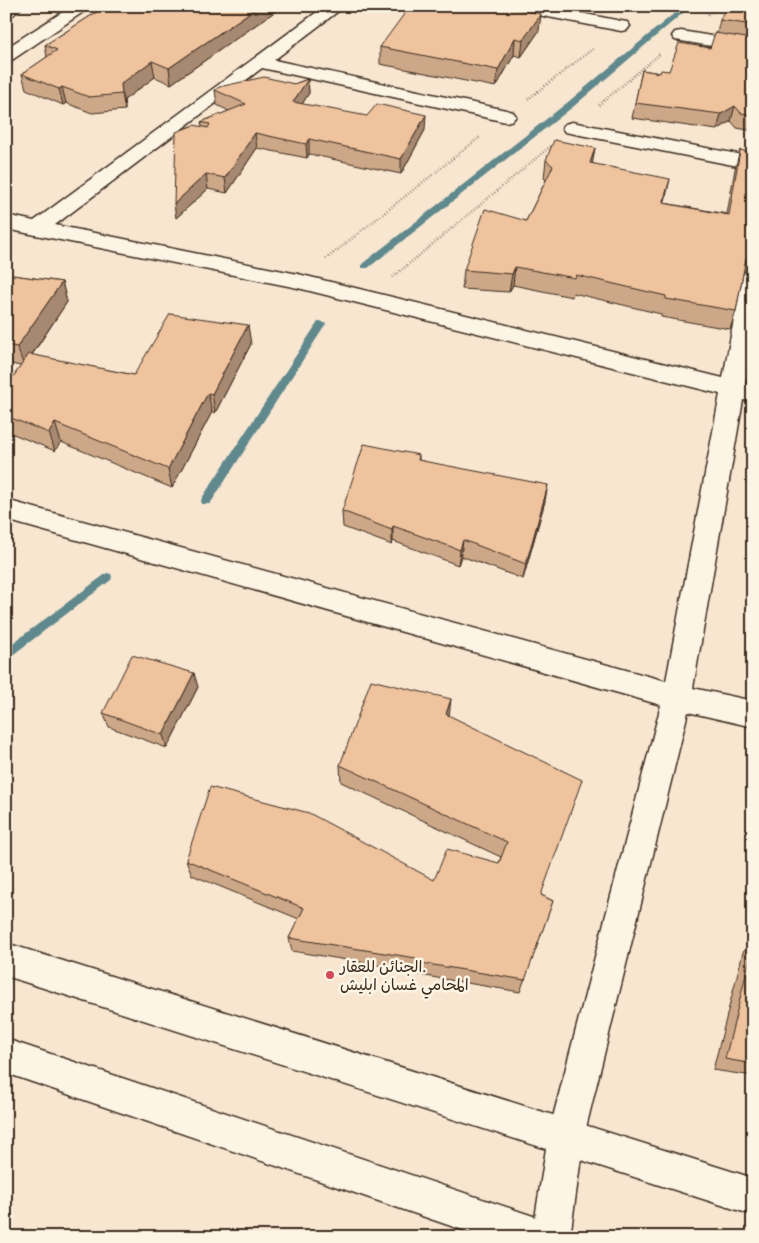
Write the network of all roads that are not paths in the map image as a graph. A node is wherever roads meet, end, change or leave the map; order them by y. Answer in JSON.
{"nodes":[{"id":1,"x":15,"y":6,"type":"edge"},
{"id":2,"x":84,"y":6,"type":"edge"},
{"id":3,"x":337,"y":6,"type":"edge"},
{"id":4,"x":517,"y":6,"type":"edge"},
{"id":5,"x":6,"y":12,"type":"edge"},
{"id":6,"x":621,"y":26,"type":"road end"},
{"id":7,"x":681,"y":36,"type":"road end"},
{"id":8,"x":753,"y":48,"type":"edge"},
{"id":9,"x":6,"y":56,"type":"edge"},
{"id":10,"x":259,"y":62,"type":"junction"},
{"id":11,"x":506,"y":116,"type":"road end"},
{"id":12,"x":572,"y":128,"type":"road end"},
{"id":13,"x":753,"y":163,"type":"edge"},
{"id":14,"x":6,"y":222,"type":"edge"},
{"id":15,"x":37,"y":229,"type":"junction"},
{"id":16,"x":753,"y":277,"type":"edge"},
{"id":17,"x":743,"y":392,"type":"edge"},
{"id":18,"x":6,"y":510,"type":"edge"},
{"id":19,"x":677,"y":697,"type":"junction"},
{"id":20,"x":753,"y":714,"type":"edge"},
{"id":21,"x":6,"y":959,"type":"edge"},
{"id":22,"x":6,"y":1056,"type":"edge"},
{"id":23,"x":566,"y":1136,"type":"junction"},
{"id":24,"x":753,"y":1197,"type":"edge"},
{"id":25,"x":539,"y":1237,"type":"edge"},
{"id":26,"x":551,"y":1237,"type":"edge"}],
"edges":[{"from":1,"to":5,"type":"street"},
{"from":2,"to":9,"type":"street"},
{"from":3,"to":10,"type":"street"},
{"from":4,"to":6,"type":"street"},
{"from":7,"to":8,"type":"street"},
{"from":10,"to":11,"type":"street"},
{"from":10,"to":15,"type":"street"},
{"from":12,"to":13,"type":"street"},
{"from":14,"to":15,"type":"street"},
{"from":15,"to":17,"type":"street"},
{"from":16,"to":17,"type":"street"},
{"from":17,"to":19,"type":"street"},
{"from":18,"to":19,"type":"street"},
{"from":19,"to":20,"type":"street"},
{"from":19,"to":23,"type":"street"},
{"from":21,"to":23,"type":"street"},
{"from":22,"to":25,"type":"street"},
{"from":23,"to":24,"type":"street"},
{"from":23,"to":26,"type":"street"}]}
